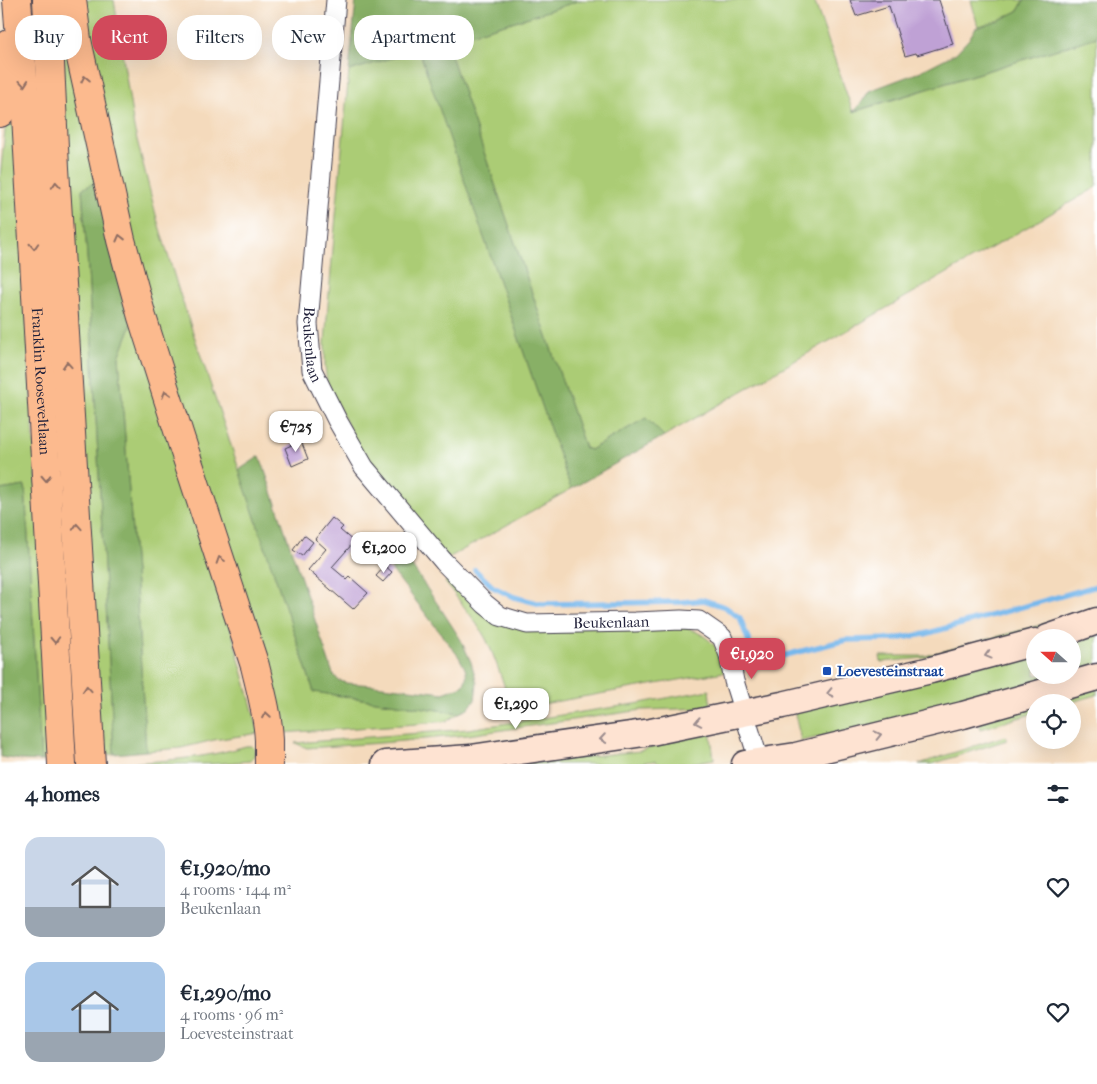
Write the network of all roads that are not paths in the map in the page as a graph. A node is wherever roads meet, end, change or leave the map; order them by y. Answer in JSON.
{"nodes":[{"id":1,"x":15,"y":0,"type":"edge"},
{"id":2,"x":46,"y":0,"type":"edge"},
{"id":3,"x":72,"y":0,"type":"edge"},
{"id":4,"x":336,"y":0,"type":"edge"},
{"id":5,"x":0,"y":113,"type":"edge"},
{"id":6,"x":1097,"y":621,"type":"edge"},
{"id":7,"x":1074,"y":629,"type":"edge"},
{"id":8,"x":1026,"y":644,"type":"edge"},
{"id":9,"x":1097,"y":677,"type":"edge"},
{"id":10,"x":744,"y":713,"type":"junction"},
{"id":11,"x":91,"y":751,"type":"edge"},
{"id":12,"x":61,"y":752,"type":"edge"},
{"id":13,"x":755,"y":763,"type":"edge"},
{"id":14,"x":269,"y":764,"type":"edge"},
{"id":15,"x":385,"y":764,"type":"edge"}],
"edges":[{"from":1,"to":5,"type":"main road"},
{"from":1,"to":12,"type":"main road","name":"Franklin Rooseveltlaan","one_way":true},
{"from":11,"to":2,"type":"main road","name":"Franklin Rooseveltlaan","one_way":true},
{"from":14,"to":3,"type":"main road","one_way":true},
{"from":4,"to":10,"type":"street","name":"Beukenlaan"},
{"from":6,"to":7,"type":"street"},
{"from":8,"to":10,"type":"street","one_way":true},
{"from":13,"to":9,"type":"street","one_way":true},
{"from":10,"to":13,"type":"street","name":"Beukenlaan"},
{"from":10,"to":15,"type":"street","one_way":true}]}
